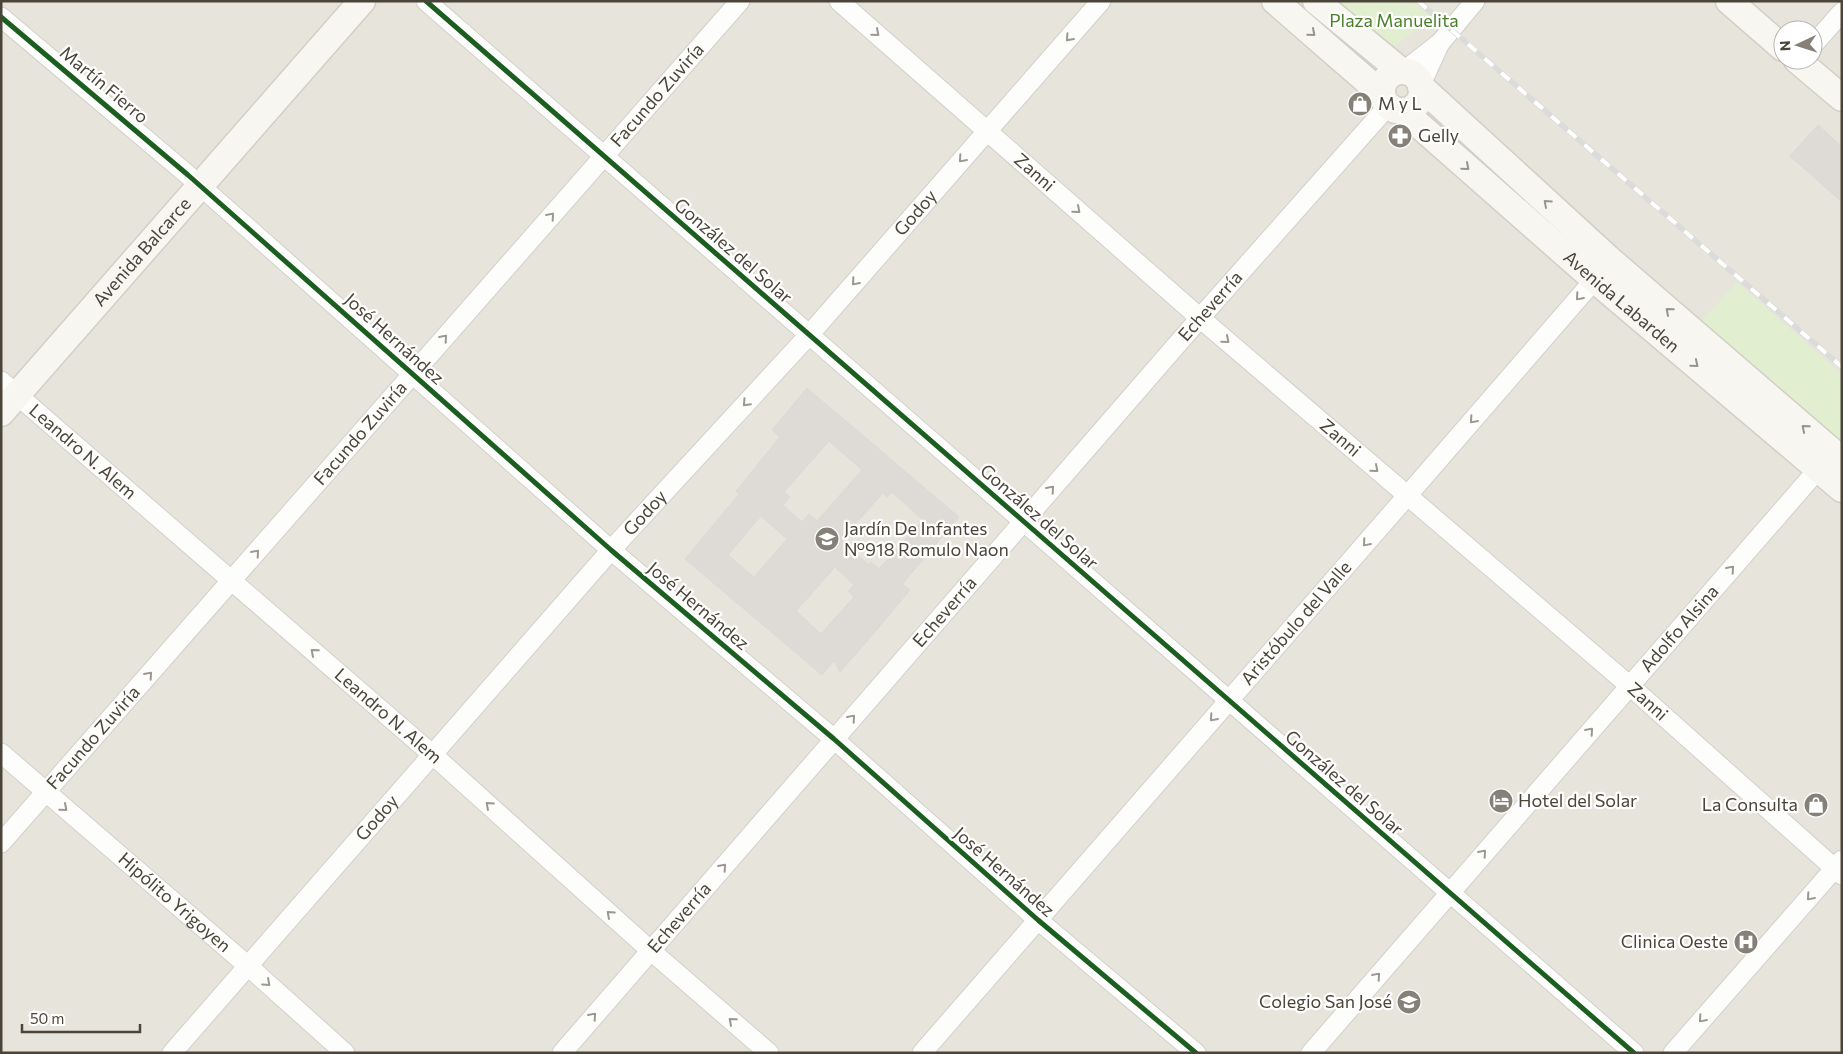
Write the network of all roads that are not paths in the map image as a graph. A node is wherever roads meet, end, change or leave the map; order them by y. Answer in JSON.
{"nodes":[{"id":1,"x":339,"y":1,"type":"edge"},
{"id":2,"x":362,"y":1,"type":"edge"},
{"id":3,"x":426,"y":1,"type":"edge"},
{"id":4,"x":740,"y":1,"type":"edge"},
{"id":5,"x":839,"y":1,"type":"edge"},
{"id":6,"x":1102,"y":1,"type":"edge"},
{"id":7,"x":1275,"y":1,"type":"edge"},
{"id":8,"x":1316,"y":1,"type":"edge"},
{"id":9,"x":1475,"y":1,"type":"edge"},
{"id":10,"x":1729,"y":1,"type":"edge"},
{"id":11,"x":1842,"y":12,"type":"edge"},
{"id":12,"x":1,"y":17,"type":"edge"},
{"id":13,"x":1823,"y":31,"type":"edge"},
{"id":14,"x":1773,"y":35,"type":"edge"},
{"id":15,"x":1813,"y":70,"type":"edge"},
{"id":16,"x":1412,"y":78,"type":"junction"},
{"id":17,"x":1842,"y":98,"type":"edge"},
{"id":18,"x":1391,"y":104,"type":"junction"},
{"id":19,"x":987,"y":130,"type":"junction"},
{"id":20,"x":604,"y":156,"type":"junction"},
{"id":21,"x":194,"y":180,"type":"junction"},
{"id":22,"x":1602,"y":270,"type":"junction"},
{"id":23,"x":1200,"y":318,"type":"junction"},
{"id":24,"x":809,"y":335,"type":"junction"},
{"id":25,"x":412,"y":374,"type":"junction"},
{"id":26,"x":5,"y":392,"type":"edge"},
{"id":27,"x":1831,"y":460,"type":"edge"},
{"id":28,"x":1842,"y":489,"type":"edge"},
{"id":29,"x":1407,"y":496,"type":"junction"},
{"id":30,"x":1023,"y":521,"type":"junction"},
{"id":31,"x":611,"y":550,"type":"junction"},
{"id":32,"x":231,"y":581,"type":"junction"},
{"id":33,"x":1630,"y":686,"type":"junction"},
{"id":34,"x":1229,"y":700,"type":"junction"},
{"id":35,"x":834,"y":739,"type":"junction"},
{"id":36,"x":1,"y":753,"type":"edge"},
{"id":37,"x":433,"y":755,"type":"junction"},
{"id":38,"x":46,"y":792,"type":"junction"},
{"id":39,"x":1,"y":843,"type":"edge"},
{"id":40,"x":1839,"y":868,"type":"edge"},
{"id":41,"x":1449,"y":892,"type":"junction"},
{"id":42,"x":1038,"y":920,"type":"junction"},
{"id":43,"x":650,"y":950,"type":"junction"},
{"id":44,"x":248,"y":966,"type":"junction"},
{"id":45,"x":172,"y":1053,"type":"edge"},
{"id":46,"x":346,"y":1053,"type":"edge"},
{"id":47,"x":562,"y":1053,"type":"edge"},
{"id":48,"x":769,"y":1053,"type":"edge"},
{"id":49,"x":922,"y":1053,"type":"edge"},
{"id":50,"x":1196,"y":1053,"type":"edge"},
{"id":51,"x":1311,"y":1053,"type":"edge"},
{"id":52,"x":1634,"y":1053,"type":"edge"},
{"id":53,"x":1673,"y":1053,"type":"edge"}],
"edges":[{"from":1,"to":21,"type":"main road","name":"Avenida Balcarce"},
{"from":2,"to":21,"type":"main road","name":"Avenida Balcarce"},
{"from":3,"to":20,"type":"street","name":"González del Solar"},
{"from":4,"to":20,"type":"street","name":"Facundo Zuviría"},
{"from":5,"to":19,"type":"street","name":"Zanni","one_way":true},
{"from":6,"to":19,"type":"street","name":"Godoy","one_way":true},
{"from":7,"to":18,"type":"main road","name":"Avenida Labarden","one_way":true},
{"from":8,"to":16,"type":"main road","name":"Avenida Labarden"},
{"from":9,"to":16,"type":"street"},
{"from":10,"to":14,"type":"main road"},
{"from":11,"to":13,"type":"street"},
{"from":12,"to":21,"type":"street","name":"Martín Fierro"},
{"from":15,"to":17,"type":"main road"},
{"from":16,"to":18,"type":"main road"},
{"from":16,"to":18,"type":"main road"},
{"from":22,"to":16,"type":"main road","name":"Avenida Labarden","one_way":true},
{"from":18,"to":22,"type":"main road","name":"Avenida Labarden","one_way":true},
{"from":18,"to":23,"type":"street","name":"Echeverría"},
{"from":19,"to":23,"type":"street","name":"Zanni","one_way":true},
{"from":19,"to":24,"type":"street","name":"Godoy","one_way":true},
{"from":20,"to":24,"type":"street","name":"González del Solar"},
{"from":25,"to":20,"type":"street","name":"Facundo Zuviría","one_way":true},
{"from":21,"to":25,"type":"street","name":"José Hernández"},
{"from":21,"to":26,"type":"main road","name":"Avenida Balcarce"},
{"from":22,"to":27,"type":"main road","name":"Avenida Labarden"},
{"from":22,"to":29,"type":"street","name":"Aristóbulo del Valle","one_way":true},
{"from":23,"to":29,"type":"street","name":"Zanni","one_way":true},
{"from":30,"to":23,"type":"street","name":"Echeverría","one_way":true},
{"from":24,"to":30,"type":"street","name":"González del Solar"},
{"from":24,"to":31,"type":"street","name":"Godoy","one_way":true},
{"from":25,"to":31,"type":"street","name":"José Hernández"},
{"from":32,"to":25,"type":"street","name":"Facundo Zuviría","one_way":true},
{"from":26,"to":32,"type":"street","name":"Leandro N. Alem"},
{"from":27,"to":28,"type":"main road","name":"Avenida Labarden"},
{"from":33,"to":27,"type":"street","name":"Adolfo Alsina","one_way":true},
{"from":29,"to":33,"type":"street","name":"Zanni"},
{"from":29,"to":34,"type":"street","name":"Aristóbulo del Valle","one_way":true},
{"from":30,"to":34,"type":"street","name":"González del Solar"},
{"from":35,"to":30,"type":"street","name":"Echeverría","one_way":true},
{"from":31,"to":35,"type":"street","name":"José Hernández"},
{"from":31,"to":37,"type":"street","name":"Godoy"},
{"from":37,"to":32,"type":"street","name":"Leandro N. Alem","one_way":true},
{"from":38,"to":32,"type":"street","name":"Facundo Zuviría","one_way":true},
{"from":33,"to":40,"type":"street","name":"Zanni"},
{"from":41,"to":33,"type":"street","name":"Adolfo Alsina","one_way":true},
{"from":34,"to":41,"type":"street","name":"González del Solar"},
{"from":34,"to":42,"type":"street","name":"Aristóbulo del Valle","one_way":true},
{"from":35,"to":42,"type":"street","name":"José Hernández"},
{"from":43,"to":35,"type":"street","name":"Echeverría","one_way":true},
{"from":36,"to":38,"type":"street","name":"Hipólito Yrigoyen"},
{"from":43,"to":37,"type":"street","name":"Leandro N. Alem","one_way":true},
{"from":37,"to":44,"type":"street","name":"Godoy"},
{"from":38,"to":39,"type":"street","name":"Facundo Zuviría"},
{"from":38,"to":44,"type":"street","name":"Hipólito Yrigoyen","one_way":true},
{"from":40,"to":53,"type":"street","one_way":true},
{"from":51,"to":41,"type":"street","name":"Adolfo Alsina","one_way":true},
{"from":41,"to":52,"type":"street","name":"González del Solar"},
{"from":42,"to":49,"type":"street","name":"Aristóbulo del Valle"},
{"from":42,"to":50,"type":"street","name":"José Hernández"},
{"from":47,"to":43,"type":"street","name":"Echeverría","one_way":true},
{"from":48,"to":43,"type":"street","name":"Leandro N. Alem","one_way":true},
{"from":44,"to":45,"type":"street","name":"Godoy"},
{"from":44,"to":46,"type":"street","name":"Hipólito Yrigoyen","one_way":true}]}
